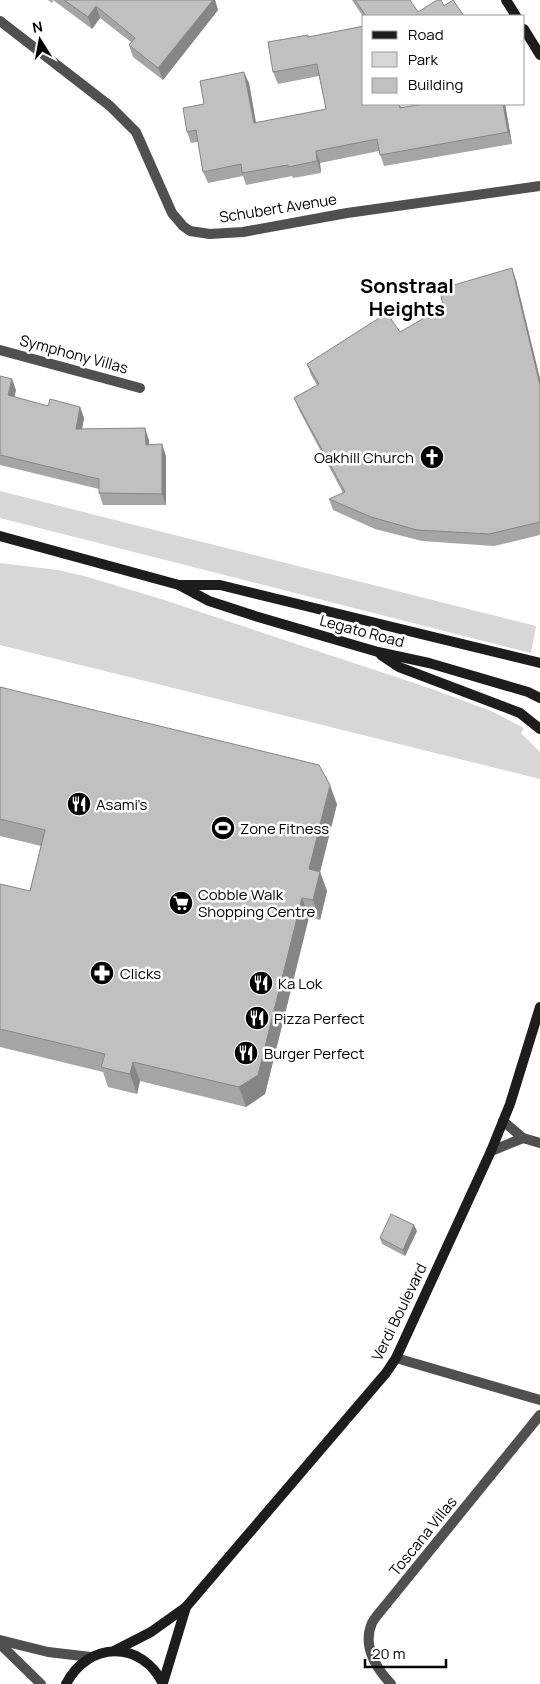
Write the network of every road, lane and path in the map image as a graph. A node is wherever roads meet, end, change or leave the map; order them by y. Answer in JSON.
{"nodes":[{"id":1,"x":506,"y":0,"type":"edge"},
{"id":2,"x":515,"y":15,"type":"edge"},
{"id":3,"x":0,"y":21,"type":"edge"},
{"id":4,"x":525,"y":31,"type":"edge"},
{"id":5,"x":540,"y":55,"type":"edge"},
{"id":6,"x":540,"y":186,"type":"edge"},
{"id":7,"x":0,"y":350,"type":"edge"},
{"id":8,"x":140,"y":388,"type":"dead end"},
{"id":9,"x":0,"y":536,"type":"edge"},
{"id":10,"x":179,"y":585,"type":"junction"},
{"id":11,"x":378,"y":652,"type":"junction"},
{"id":12,"x":540,"y":663,"type":"edge"},
{"id":13,"x":540,"y":698,"type":"edge"},
{"id":14,"x":540,"y":729,"type":"edge"},
{"id":15,"x":540,"y":1007,"type":"edge"},
{"id":16,"x":503,"y":1121,"type":"junction"},
{"id":17,"x":523,"y":1138,"type":"junction"},
{"id":18,"x":540,"y":1143,"type":"edge"},
{"id":19,"x":491,"y":1151,"type":"junction"},
{"id":20,"x":396,"y":1358,"type":"junction"},
{"id":21,"x":540,"y":1400,"type":"edge"},
{"id":22,"x":540,"y":1415,"type":"edge"},
{"id":23,"x":186,"y":1607,"type":"junction"},
{"id":24,"x":0,"y":1642,"type":"edge"},
{"id":25,"x":114,"y":1651,"type":"junction"},
{"id":26,"x":91,"y":1657,"type":"junction"},
{"id":27,"x":41,"y":1684,"type":"edge"},
{"id":28,"x":66,"y":1684,"type":"edge"},
{"id":29,"x":163,"y":1684,"type":"edge"},
{"id":30,"x":391,"y":1684,"type":"edge"}],
"edges":[{"from":1,"to":2,"type":"street"},
{"from":3,"to":6,"type":"street","name":"Schubert Avenue"},
{"from":4,"to":5,"type":"street"},
{"from":7,"to":8,"type":"street","name":"Symphony Villas"},
{"from":9,"to":10,"type":"street","name":"Legato Road"},
{"from":10,"to":11,"type":"street","name":"Legato Road"},
{"from":10,"to":12,"type":"street","name":"Legato Road"},
{"from":11,"to":13,"type":"street","name":"Legato Road"},
{"from":11,"to":14,"type":"street"},
{"from":15,"to":16,"type":"street","name":"Verdi Boulevard"},
{"from":16,"to":17,"type":"street"},
{"from":16,"to":19,"type":"street","name":"Verdi Boulevard"},
{"from":17,"to":18,"type":"street"},
{"from":17,"to":19,"type":"street"},
{"from":19,"to":20,"type":"street","name":"Verdi Boulevard"},
{"from":20,"to":21,"type":"street"},
{"from":20,"to":23,"type":"street","name":"Verdi Boulevard"},
{"from":22,"to":30,"type":"street","name":"Toscana Villas"},
{"from":23,"to":25,"type":"street","name":"Verdi Boulevard"},
{"from":23,"to":29,"type":"street","name":"Verdi Boulevard"},
{"from":24,"to":26,"type":"street"},
{"from":24,"to":27,"type":"street"},
{"from":25,"to":26,"type":"street"},
{"from":25,"to":29,"type":"street"},
{"from":26,"to":28,"type":"street"}]}
